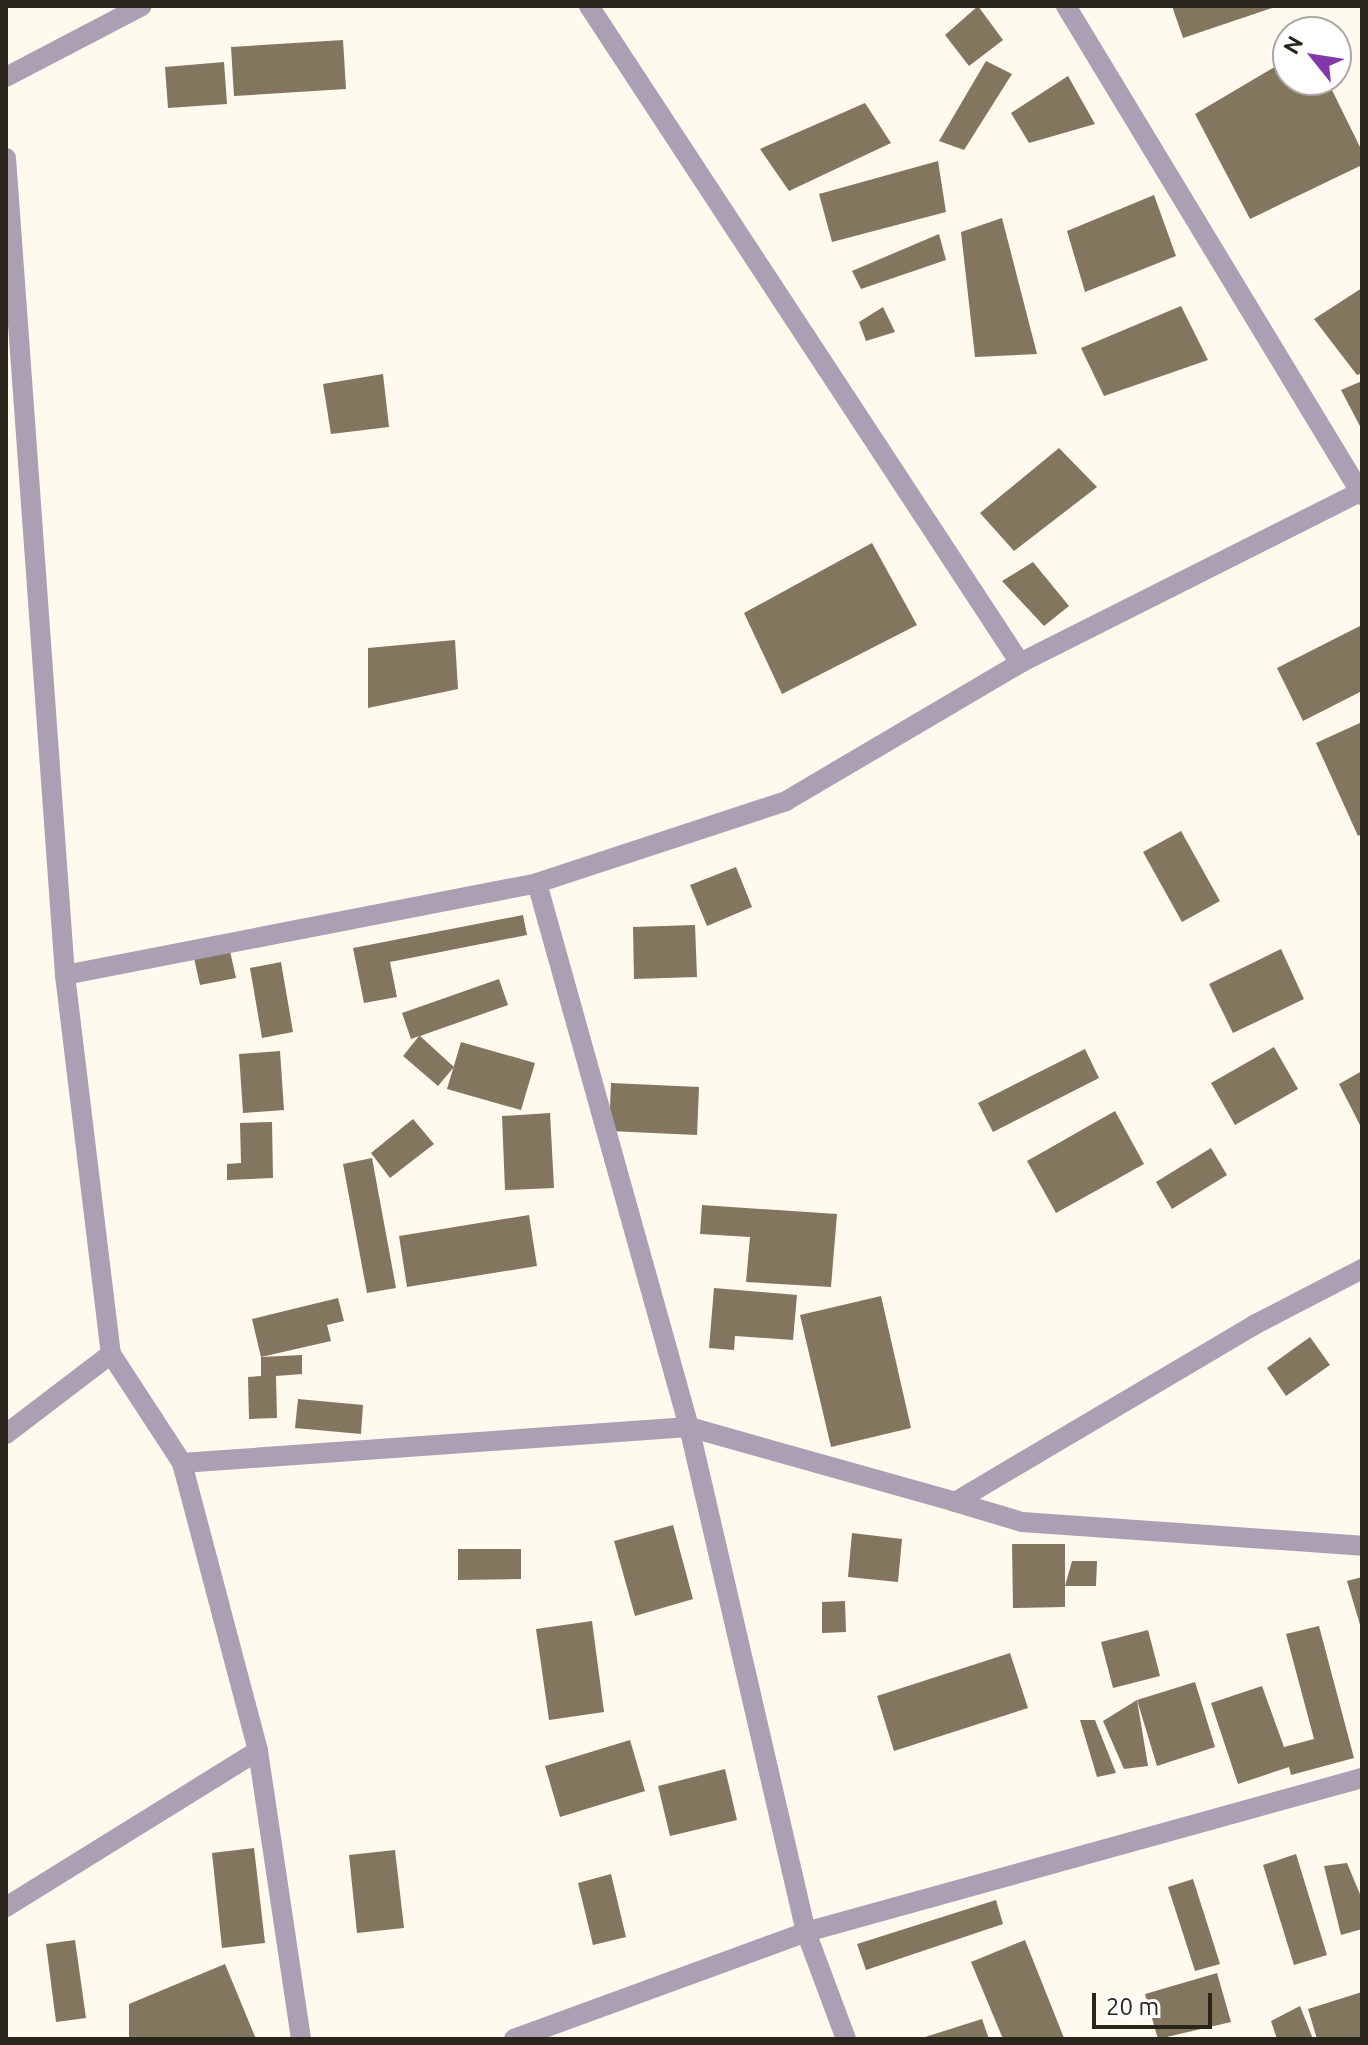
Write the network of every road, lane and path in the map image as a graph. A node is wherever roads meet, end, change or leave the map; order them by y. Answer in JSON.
{"nodes":[{"id":1,"x":142,"y":6,"type":"edge"},
{"id":2,"x":589,"y":6,"type":"edge"},
{"id":3,"x":1066,"y":6,"type":"edge"},
{"id":4,"x":6,"y":77,"type":"edge"},
{"id":5,"x":6,"y":158,"type":"edge"},
{"id":6,"x":1362,"y":493,"type":"edge"},
{"id":7,"x":1020,"y":663,"type":"junction"},
{"id":8,"x":537,"y":883,"type":"junction"},
{"id":9,"x":65,"y":975,"type":"junction"},
{"id":10,"x":1362,"y":1269,"type":"edge"},
{"id":11,"x":111,"y":1354,"type":"junction"},
{"id":12,"x":689,"y":1427,"type":"junction"},
{"id":13,"x":6,"y":1434,"type":"edge"},
{"id":14,"x":182,"y":1463,"type":"junction"},
{"id":15,"x":955,"y":1502,"type":"junction"},
{"id":16,"x":1362,"y":1546,"type":"edge"},
{"id":17,"x":258,"y":1751,"type":"junction"},
{"id":18,"x":1362,"y":1778,"type":"edge"},
{"id":19,"x":6,"y":1907,"type":"edge"},
{"id":20,"x":806,"y":1932,"type":"junction"},
{"id":21,"x":301,"y":2039,"type":"edge"},
{"id":22,"x":514,"y":2039,"type":"edge"},
{"id":23,"x":846,"y":2039,"type":"edge"}],
"edges":[{"from":1,"to":4,"type":"street"},
{"from":2,"to":7,"type":"street"},
{"from":3,"to":6,"type":"street"},
{"from":5,"to":9,"type":"street"},
{"from":6,"to":7,"type":"street"},
{"from":7,"to":8,"type":"street"},
{"from":8,"to":9,"type":"street"},
{"from":8,"to":12,"type":"street"},
{"from":9,"to":11,"type":"street"},
{"from":10,"to":15,"type":"street"},
{"from":11,"to":13,"type":"street"},
{"from":11,"to":14,"type":"street"},
{"from":12,"to":14,"type":"street"},
{"from":12,"to":15,"type":"street"},
{"from":12,"to":20,"type":"street"},
{"from":14,"to":17,"type":"street"},
{"from":15,"to":16,"type":"street"},
{"from":17,"to":19,"type":"street"},
{"from":17,"to":21,"type":"street"},
{"from":18,"to":20,"type":"street"},
{"from":20,"to":22,"type":"street"},
{"from":20,"to":23,"type":"street"}]}
